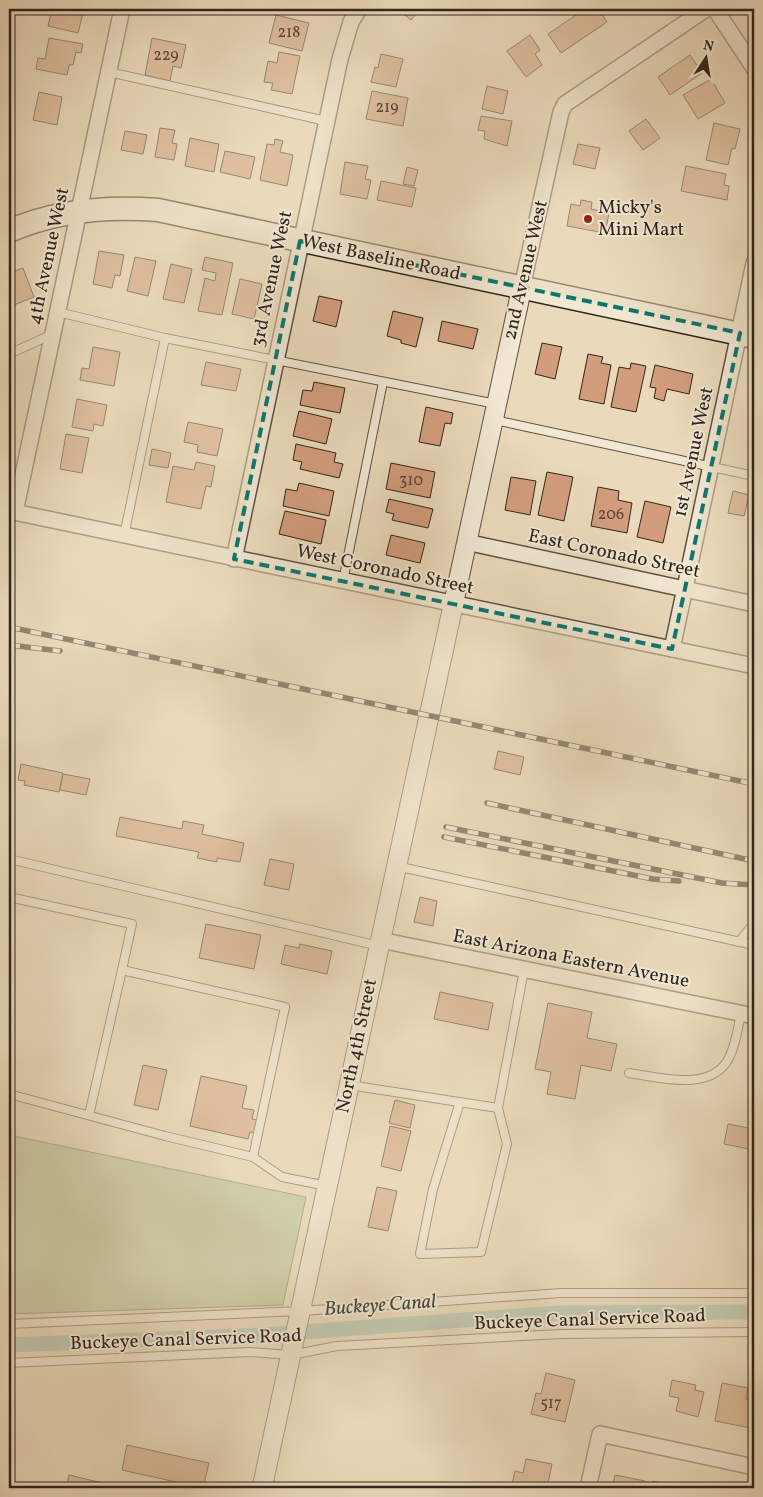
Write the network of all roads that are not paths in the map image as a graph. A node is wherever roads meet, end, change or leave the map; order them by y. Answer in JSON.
{"nodes":[{"id":1,"x":122,"y":9,"type":"edge"},
{"id":2,"x":359,"y":9,"type":"edge"},
{"id":3,"x":706,"y":9,"type":"edge"},
{"id":4,"x":715,"y":9,"type":"edge"},
{"id":5,"x":754,"y":68,"type":"edge"},
{"id":6,"x":108,"y":72,"type":"junction"},
{"id":7,"x":326,"y":121,"type":"junction"},
{"id":8,"x":80,"y":210,"type":"junction"},
{"id":9,"x":9,"y":231,"type":"edge"},
{"id":10,"x":300,"y":241,"type":"junction"},
{"id":11,"x":754,"y":263,"type":"edge"},
{"id":12,"x":522,"y":287,"type":"junction"},
{"id":13,"x":58,"y":312,"type":"junction"},
{"id":14,"x":53,"y":334,"type":"junction"},
{"id":15,"x":747,"y":335,"type":"edge"},
{"id":16,"x":165,"y":338,"type":"junction"},
{"id":17,"x":9,"y":354,"type":"edge"},
{"id":18,"x":276,"y":361,"type":"junction"},
{"id":19,"x":383,"y":382,"type":"junction"},
{"id":20,"x":494,"y":412,"type":"junction"},
{"id":21,"x":712,"y":466,"type":"junction"},
{"id":22,"x":754,"y":476,"type":"edge"},
{"id":23,"x":12,"y":512,"type":"edge"},
{"id":24,"x":124,"y":536,"type":"junction"},
{"id":25,"x":466,"y":542,"type":"junction"},
{"id":26,"x":234,"y":559,"type":"junction"},
{"id":27,"x":343,"y":581,"type":"junction"},
{"id":28,"x":685,"y":590,"type":"junction"},
{"id":29,"x":453,"y":604,"type":"junction"},
{"id":30,"x":754,"y":604,"type":"edge"},
{"id":31,"x":672,"y":649,"type":"junction"},
{"id":32,"x":754,"y":666,"type":"edge"},
{"id":33,"x":9,"y":859,"type":"edge"},
{"id":34,"x":396,"y":866,"type":"junction"},
{"id":35,"x":9,"y":897,"type":"edge"},
{"id":36,"x":754,"y":923,"type":"edge"},
{"id":37,"x":740,"y":942,"type":"junction"},
{"id":38,"x":379,"y":943,"type":"junction"},
{"id":39,"x":754,"y":945,"type":"edge"},
{"id":40,"x":122,"y":970,"type":"junction"},
{"id":41,"x":524,"y":970,"type":"junction"},
{"id":42,"x":748,"y":1015,"type":"edge"},
{"id":43,"x":629,"y":1073,"type":"dead end"},
{"id":44,"x":349,"y":1085,"type":"junction"},
{"id":45,"x":9,"y":1094,"type":"edge"},
{"id":46,"x":460,"y":1102,"type":"junction"},
{"id":47,"x":498,"y":1108,"type":"junction"},
{"id":48,"x":89,"y":1115,"type":"junction"},
{"id":49,"x":253,"y":1157,"type":"junction"},
{"id":50,"x":327,"y":1186,"type":"junction"},
{"id":51,"x":754,"y":1293,"type":"edge"},
{"id":52,"x":300,"y":1315,"type":"junction"},
{"id":53,"x":9,"y":1324,"type":"edge"},
{"id":54,"x":754,"y":1332,"type":"edge"},
{"id":55,"x":292,"y":1351,"type":"junction"},
{"id":56,"x":9,"y":1364,"type":"edge"},
{"id":57,"x":754,"y":1467,"type":"edge"},
{"id":58,"x":262,"y":1488,"type":"edge"},
{"id":59,"x":588,"y":1488,"type":"edge"}],
"edges":[{"from":1,"to":6,"type":"street","name":"4th Avenue West"},
{"from":2,"to":7,"type":"street","name":"3rd Avenue West"},
{"from":3,"to":12,"type":"street","name":"2nd Avenue West"},
{"from":4,"to":5,"type":"street"},
{"from":6,"to":7,"type":"lane"},
{"from":6,"to":8,"type":"street","name":"4th Avenue West"},
{"from":7,"to":10,"type":"street","name":"3rd Avenue West"},
{"from":8,"to":9,"type":"main road","name":"West Baseline Road"},
{"from":8,"to":10,"type":"main road","name":"West Baseline Road"},
{"from":8,"to":13,"type":"street","name":"4th Avenue West"},
{"from":10,"to":12,"type":"main road","name":"West Baseline Road"},
{"from":10,"to":18,"type":"street","name":"3rd Avenue West"},
{"from":11,"to":15,"type":"street","name":"1st Avenue West"},
{"from":12,"to":15,"type":"main road","name":"West Baseline Road"},
{"from":12,"to":20,"type":"street","name":"2nd Avenue West"},
{"from":13,"to":14,"type":"street","name":"4th Avenue West"},
{"from":13,"to":16,"type":"lane"},
{"from":14,"to":17,"type":"lane"},
{"from":14,"to":23,"type":"street","name":"4th Avenue West"},
{"from":15,"to":21,"type":"street","name":"1st Avenue West"},
{"from":16,"to":18,"type":"lane"},
{"from":16,"to":24,"type":"lane"},
{"from":18,"to":19,"type":"lane"},
{"from":18,"to":26,"type":"street","name":"3rd Avenue West"},
{"from":19,"to":20,"type":"lane"},
{"from":19,"to":27,"type":"lane"},
{"from":20,"to":21,"type":"lane"},
{"from":20,"to":25,"type":"street","name":"2nd Avenue West"},
{"from":21,"to":22,"type":"lane"},
{"from":21,"to":28,"type":"street","name":"1st Avenue West"},
{"from":23,"to":24,"type":"street","name":"West Coronado Street"},
{"from":24,"to":26,"type":"street","name":"West Coronado Street"},
{"from":25,"to":28,"type":"street","name":"East Coronado Street"},
{"from":25,"to":29,"type":"street","name":"2nd Avenue West"},
{"from":26,"to":27,"type":"street","name":"West Coronado Street"},
{"from":27,"to":29,"type":"street","name":"West Coronado Street"},
{"from":28,"to":30,"type":"street","name":"East Coronado Street"},
{"from":28,"to":31,"type":"street","name":"1st Avenue West"},
{"from":29,"to":31,"type":"street","name":"West Coronado Street"},
{"from":29,"to":34,"type":"street","name":"North 4th Street"},
{"from":31,"to":32,"type":"street","name":"West Coronado Street"},
{"from":33,"to":38,"type":"lane"},
{"from":34,"to":37,"type":"lane"},
{"from":34,"to":38,"type":"street","name":"North 4th Street"},
{"from":35,"to":40,"type":"lane"},
{"from":36,"to":37,"type":"lane"},
{"from":37,"to":39,"type":"lane"},
{"from":38,"to":41,"type":"street","name":"East Arizona Eastern Avenue"},
{"from":38,"to":44,"type":"street","name":"North 4th Street"},
{"from":40,"to":48,"type":"lane"},
{"from":40,"to":49,"type":"lane"},
{"from":41,"to":42,"type":"street","name":"East Arizona Eastern Avenue"},
{"from":41,"to":47,"type":"lane"},
{"from":42,"to":43,"type":"lane"},
{"from":44,"to":46,"type":"lane"},
{"from":44,"to":50,"type":"street","name":"North 4th Street"},
{"from":45,"to":48,"type":"lane"},
{"from":46,"to":47,"type":"lane"},
{"from":46,"to":47,"type":"lane"},
{"from":48,"to":49,"type":"lane"},
{"from":49,"to":50,"type":"lane"},
{"from":50,"to":52,"type":"street","name":"North 4th Street"},
{"from":51,"to":52,"type":"lane","name":"Buckeye Canal Service Road"},
{"from":52,"to":53,"type":"lane","name":"Buckeye Canal Service Road"},
{"from":52,"to":55,"type":"street","name":"North 4th Street"},
{"from":54,"to":55,"type":"lane","name":"Buckeye Canal Service Road"},
{"from":55,"to":56,"type":"lane","name":"Buckeye Canal Service Road"},
{"from":55,"to":58,"type":"street","name":"North 4th Street"},
{"from":57,"to":59,"type":"street"}]}
